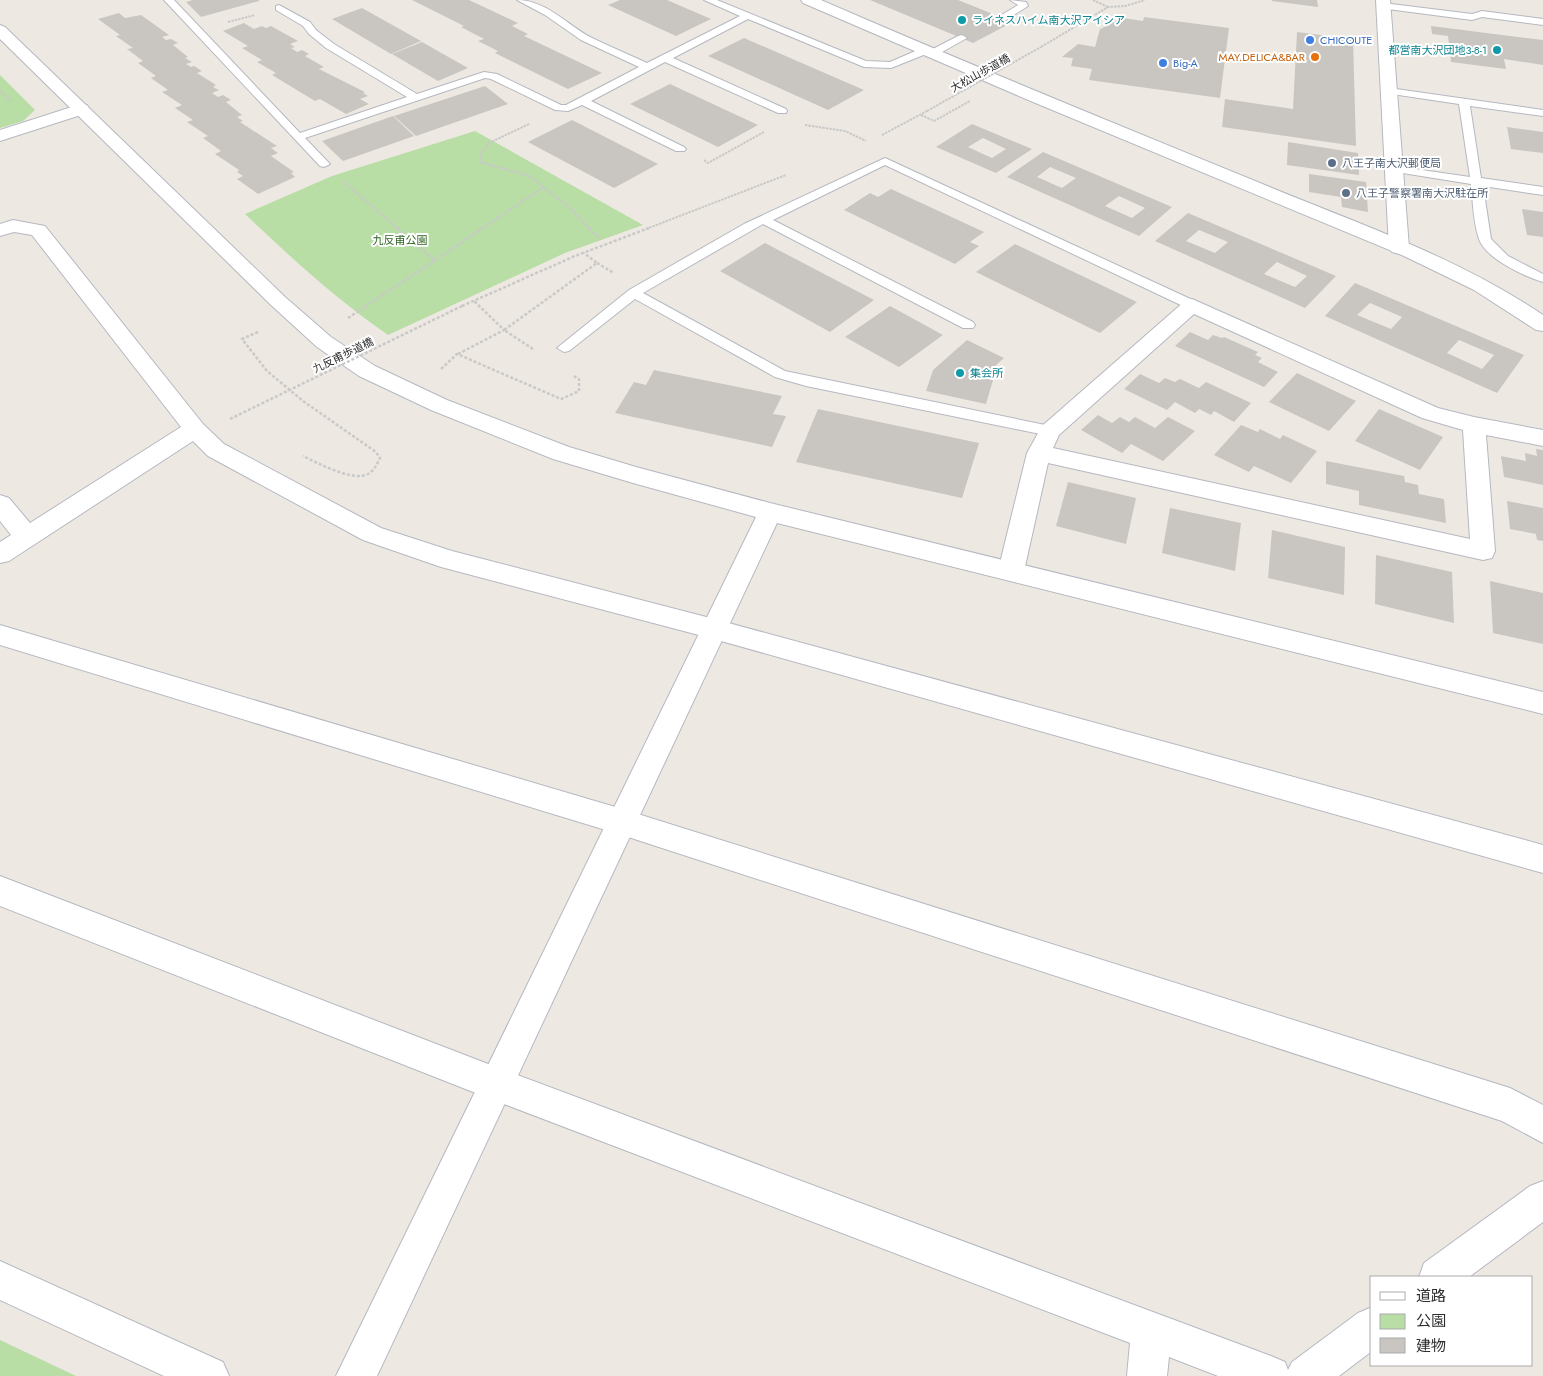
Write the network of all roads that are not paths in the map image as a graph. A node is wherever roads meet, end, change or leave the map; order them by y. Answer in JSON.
{"nodes":[{"id":1,"x":169,"y":0,"type":"edge"},
{"id":2,"x":522,"y":0,"type":"edge"},
{"id":3,"x":709,"y":0,"type":"edge"},
{"id":4,"x":808,"y":0,"type":"edge"},
{"id":5,"x":1015,"y":0,"type":"edge"},
{"id":6,"x":1383,"y":3,"type":"edge"},
{"id":7,"x":279,"y":8,"type":"road end"},
{"id":8,"x":747,"y":16,"type":"junction"},
{"id":9,"x":1002,"y":18,"type":"dead end"},
{"id":10,"x":1543,"y":22,"type":"edge"},
{"id":11,"x":0,"y":30,"type":"edge"},
{"id":12,"x":962,"y":38,"type":"dead end"},
{"id":13,"x":927,"y":52,"type":"junction"},
{"id":14,"x":667,"y":59,"type":"junction"},
{"id":15,"x":649,"y":68,"type":"junction"},
{"id":16,"x":1389,"y":91,"type":"junction"},
{"id":17,"x":414,"y":97,"type":"junction"},
{"id":18,"x":583,"y":101,"type":"junction"},
{"id":19,"x":1464,"y":102,"type":"junction"},
{"id":20,"x":81,"y":109,"type":"junction"},
{"id":21,"x":1543,"y":113,"type":"edge"},
{"id":22,"x":787,"y":115,"type":"road end"},
{"id":23,"x":0,"y":136,"type":"edge"},
{"id":24,"x":298,"y":136,"type":"junction"},
{"id":25,"x":680,"y":149,"type":"road end"},
{"id":26,"x":324,"y":164,"type":"dead end"},
{"id":27,"x":1394,"y":168,"type":"junction"},
{"id":28,"x":1476,"y":181,"type":"junction"},
{"id":29,"x":1543,"y":190,"type":"edge"},
{"id":30,"x":764,"y":220,"type":"junction"},
{"id":31,"x":0,"y":230,"type":"edge"},
{"id":32,"x":1399,"y":248,"type":"junction"},
{"id":33,"x":1543,"y":278,"type":"edge"},
{"id":34,"x":634,"y":293,"type":"junction"},
{"id":35,"x":1192,"y":305,"type":"junction"},
{"id":36,"x":968,"y":325,"type":"dead end"},
{"id":37,"x":1543,"y":325,"type":"edge"},
{"id":38,"x":564,"y":348,"type":"dead end"},
{"id":39,"x":1474,"y":425,"type":"junction"},
{"id":40,"x":195,"y":429,"type":"junction"},
{"id":41,"x":1050,"y":432,"type":"junction"},
{"id":42,"x":1543,"y":438,"type":"edge"},
{"id":43,"x":1039,"y":453,"type":"junction"},
{"id":44,"x":0,"y":504,"type":"edge"},
{"id":45,"x":770,"y":512,"type":"junction"},
{"id":46,"x":27,"y":537,"type":"junction"},
{"id":47,"x":0,"y":554,"type":"edge"},
{"id":48,"x":1010,"y":571,"type":"junction"},
{"id":49,"x":714,"y":629,"type":"junction"},
{"id":50,"x":0,"y":635,"type":"edge"},
{"id":51,"x":1543,"y":703,"type":"edge"},
{"id":52,"x":622,"y":822,"type":"junction"},
{"id":53,"x":1543,"y":859,"type":"edge"},
{"id":54,"x":0,"y":891,"type":"edge"},
{"id":55,"x":496,"y":1084,"type":"junction"},
{"id":56,"x":1543,"y":1125,"type":"edge"},
{"id":57,"x":1543,"y":1199,"type":"edge"},
{"id":58,"x":1439,"y":1276,"type":"edge"},
{"id":59,"x":0,"y":1280,"type":"edge"},
{"id":60,"x":1370,"y":1328,"type":"edge"},
{"id":61,"x":1151,"y":1332,"type":"junction"},
{"id":62,"x":209,"y":1376,"type":"edge"},
{"id":63,"x":356,"y":1376,"type":"edge"},
{"id":64,"x":1147,"y":1376,"type":"edge"},
{"id":65,"x":1271,"y":1376,"type":"edge"},
{"id":66,"x":1306,"y":1376,"type":"edge"}],
"edges":[{"from":1,"to":24,"type":"lane"},
{"from":2,"to":15,"type":"lane"},
{"from":3,"to":8,"type":"lane"},
{"from":4,"to":13,"type":"street"},
{"from":5,"to":9,"type":"lane"},
{"from":6,"to":10,"type":"lane"},
{"from":6,"to":16,"type":"street"},
{"from":7,"to":17,"type":"lane"},
{"from":8,"to":13,"type":"lane"},
{"from":8,"to":14,"type":"lane"},
{"from":11,"to":20,"type":"street"},
{"from":12,"to":13,"type":"lane"},
{"from":13,"to":32,"type":"street"},
{"from":14,"to":15,"type":"lane"},
{"from":14,"to":22,"type":"lane"},
{"from":15,"to":18,"type":"lane"},
{"from":16,"to":19,"type":"lane"},
{"from":16,"to":27,"type":"street"},
{"from":17,"to":18,"type":"lane"},
{"from":17,"to":24,"type":"lane"},
{"from":18,"to":25,"type":"lane"},
{"from":19,"to":21,"type":"lane"},
{"from":19,"to":28,"type":"lane"},
{"from":20,"to":23,"type":"street"},
{"from":20,"to":45,"type":"street"},
{"from":24,"to":26,"type":"lane"},
{"from":27,"to":28,"type":"lane"},
{"from":27,"to":32,"type":"street"},
{"from":28,"to":29,"type":"lane"},
{"from":28,"to":33,"type":"lane"},
{"from":30,"to":34,"type":"lane"},
{"from":30,"to":35,"type":"lane"},
{"from":30,"to":36,"type":"lane"},
{"from":31,"to":40,"type":"street"},
{"from":32,"to":37,"type":"street"},
{"from":34,"to":38,"type":"lane"},
{"from":34,"to":41,"type":"lane"},
{"from":35,"to":39,"type":"street"},
{"from":35,"to":41,"type":"street"},
{"from":39,"to":42,"type":"street"},
{"from":39,"to":43,"type":"street"},
{"from":40,"to":46,"type":"street"},
{"from":40,"to":49,"type":"street"},
{"from":41,"to":43,"type":"street"},
{"from":43,"to":48,"type":"street"},
{"from":44,"to":46,"type":"street"},
{"from":45,"to":48,"type":"street"},
{"from":45,"to":49,"type":"street"},
{"from":46,"to":47,"type":"street"},
{"from":48,"to":51,"type":"street"},
{"from":49,"to":52,"type":"street"},
{"from":49,"to":53,"type":"street"},
{"from":50,"to":52,"type":"street"},
{"from":52,"to":55,"type":"street"},
{"from":52,"to":56,"type":"street"},
{"from":54,"to":55,"type":"street"},
{"from":55,"to":61,"type":"street"},
{"from":55,"to":63,"type":"street"},
{"from":57,"to":58,"type":"street"},
{"from":59,"to":62,"type":"street"},
{"from":60,"to":66,"type":"street"},
{"from":61,"to":64,"type":"street"},
{"from":61,"to":65,"type":"street"}]}
